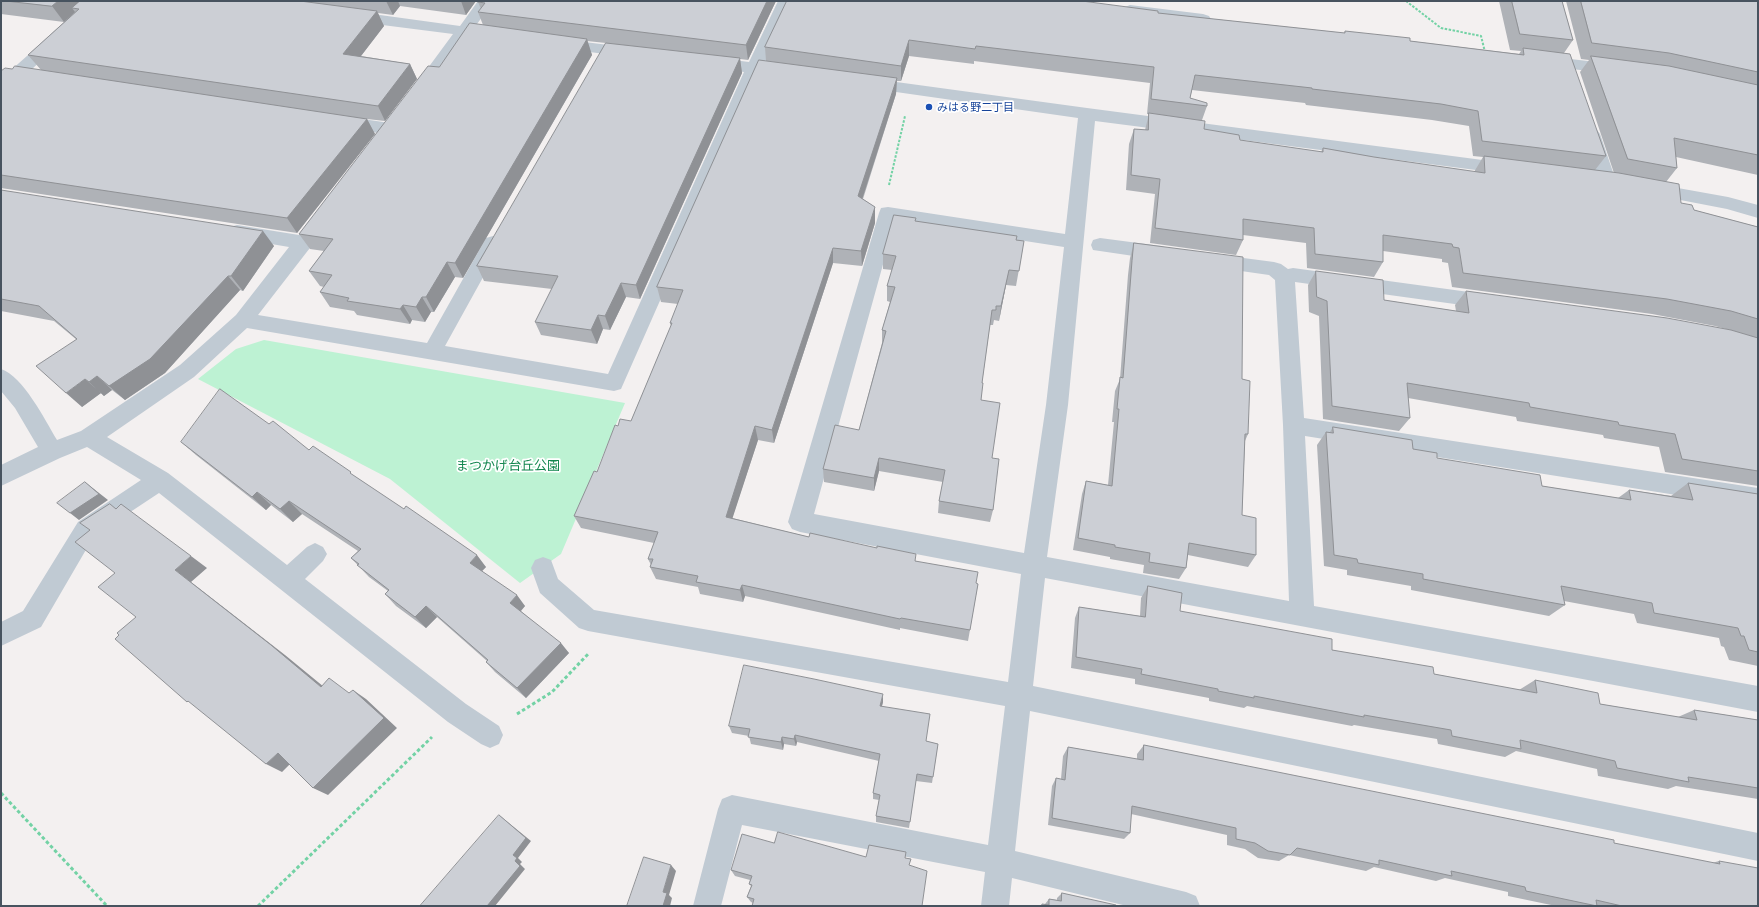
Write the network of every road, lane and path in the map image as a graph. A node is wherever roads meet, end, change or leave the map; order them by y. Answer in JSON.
{"nodes":[{"id":1,"x":98,"y":1,"type":"edge"},
{"id":2,"x":486,"y":1,"type":"edge"},
{"id":3,"x":786,"y":1,"type":"edge"},
{"id":4,"x":1406,"y":1,"type":"edge"},
{"id":5,"x":1116,"y":8,"type":"edge"},
{"id":6,"x":334,"y":13,"type":"edge"},
{"id":7,"x":1218,"y":20,"type":"edge"},
{"id":8,"x":464,"y":31,"type":"junction"},
{"id":9,"x":511,"y":37,"type":"edge"},
{"id":10,"x":542,"y":41,"type":"edge"},
{"id":11,"x":1486,"y":54,"type":"joint"},
{"id":12,"x":651,"y":55,"type":"edge"},
{"id":13,"x":699,"y":61,"type":"edge"},
{"id":14,"x":754,"y":68,"type":"junction"},
{"id":15,"x":1628,"y":71,"type":"edge"},
{"id":16,"x":9,"y":72,"type":"edge"},
{"id":17,"x":802,"y":74,"type":"edge"},
{"id":18,"x":40,"y":77,"type":"edge"},
{"id":19,"x":849,"y":81,"type":"edge"},
{"id":20,"x":1,"y":88,"type":"edge"},
{"id":21,"x":907,"y":110,"type":"dead end"},
{"id":22,"x":1087,"y":114,"type":"junction"},
{"id":23,"x":400,"y":117,"type":"junction"},
{"id":24,"x":328,"y":120,"type":"edge"},
{"id":25,"x":1587,"y":120,"type":"edge"},
{"id":26,"x":376,"y":148,"type":"edge"},
{"id":27,"x":1521,"y":170,"type":"edge"},
{"id":28,"x":332,"y":204,"type":"edge"},
{"id":29,"x":888,"y":212,"type":"junction"},
{"id":30,"x":1758,"y":212,"type":"edge"},
{"id":31,"x":502,"y":228,"type":"edge"},
{"id":32,"x":218,"y":229,"type":"edge"},
{"id":33,"x":303,"y":242,"type":"junction"},
{"id":34,"x":1074,"y":242,"type":"junction"},
{"id":35,"x":1100,"y":245,"type":"dead end"},
{"id":36,"x":1285,"y":277,"type":"junction"},
{"id":37,"x":1511,"y":304,"type":"edge"},
{"id":38,"x":243,"y":320,"type":"junction"},
{"id":39,"x":432,"y":352,"type":"junction"},
{"id":40,"x":2,"y":380,"type":"edge"},
{"id":41,"x":1294,"y":425,"type":"junction"},
{"id":42,"x":89,"y":437,"type":"junction"},
{"id":43,"x":52,"y":451,"type":"junction"},
{"id":44,"x":1,"y":476,"type":"edge"},
{"id":45,"x":160,"y":480,"type":"junction"},
{"id":46,"x":1758,"y":498,"type":"edge"},
{"id":47,"x":315,"y":554,"type":"dead end"},
{"id":48,"x":1034,"y":566,"type":"junction"},
{"id":49,"x":543,"y":568,"type":"dead end"},
{"id":50,"x":287,"y":580,"type":"junction"},
{"id":51,"x":1302,"y":614,"type":"junction"},
{"id":52,"x":615,"y":625,"type":"junction"},
{"id":53,"x":1,"y":634,"type":"edge"},
{"id":54,"x":1019,"y":696,"type":"junction"},
{"id":55,"x":1758,"y":699,"type":"edge"},
{"id":56,"x":457,"y":713,"type":"junction"},
{"id":57,"x":490,"y":735,"type":"joint"},
{"id":58,"x":1,"y":793,"type":"edge"},
{"id":59,"x":1758,"y":847,"type":"edge"},
{"id":60,"x":1000,"y":861,"type":"junction"},
{"id":61,"x":107,"y":906,"type":"edge"},
{"id":62,"x":258,"y":906,"type":"edge"},
{"id":63,"x":707,"y":906,"type":"edge"},
{"id":64,"x":995,"y":906,"type":"edge"},
{"id":65,"x":1186,"y":906,"type":"edge"}],
"edges":[{"from":1,"to":16,"type":"street"},
{"from":2,"to":8,"type":"street"},
{"from":3,"to":14,"type":"street"},
{"from":4,"to":11,"type":"path"},
{"from":5,"to":7,"type":"street"},
{"from":6,"to":8,"type":"street"},
{"from":8,"to":9,"type":"street"},
{"from":8,"to":23,"type":"street"},
{"from":10,"to":12,"type":"street"},
{"from":11,"to":15,"type":"street"},
{"from":13,"to":14,"type":"street"},
{"from":14,"to":17,"type":"street"},
{"from":14,"to":39,"type":"street"},
{"from":16,"to":18,"type":"street"},
{"from":16,"to":20,"type":"street"},
{"from":19,"to":22,"type":"street"},
{"from":21,"to":29,"type":"path"},
{"from":22,"to":27,"type":"street"},
{"from":22,"to":34,"type":"street"},
{"from":23,"to":24,"type":"street"},
{"from":23,"to":26,"type":"street"},
{"from":25,"to":30,"type":"street"},
{"from":28,"to":33,"type":"street"},
{"from":29,"to":34,"type":"street"},
{"from":29,"to":48,"type":"street"},
{"from":31,"to":39,"type":"street"},
{"from":32,"to":33,"type":"street"},
{"from":33,"to":38,"type":"street"},
{"from":34,"to":48,"type":"street"},
{"from":35,"to":36,"type":"street"},
{"from":36,"to":37,"type":"street"},
{"from":36,"to":41,"type":"street"},
{"from":38,"to":39,"type":"street"},
{"from":38,"to":42,"type":"street"},
{"from":40,"to":43,"type":"street"},
{"from":41,"to":46,"type":"street"},
{"from":41,"to":51,"type":"street"},
{"from":42,"to":43,"type":"street"},
{"from":42,"to":45,"type":"street"},
{"from":43,"to":44,"type":"street"},
{"from":45,"to":50,"type":"street"},
{"from":45,"to":53,"type":"street"},
{"from":47,"to":50,"type":"street"},
{"from":48,"to":51,"type":"street"},
{"from":48,"to":54,"type":"street"},
{"from":49,"to":52,"type":"street"},
{"from":50,"to":56,"type":"street"},
{"from":51,"to":55,"type":"street"},
{"from":52,"to":54,"type":"street"},
{"from":52,"to":57,"type":"path"},
{"from":54,"to":59,"type":"street"},
{"from":54,"to":60,"type":"street"},
{"from":56,"to":57,"type":"street"},
{"from":56,"to":62,"type":"path"},
{"from":58,"to":61,"type":"path"},
{"from":60,"to":63,"type":"street"},
{"from":60,"to":64,"type":"street"},
{"from":60,"to":65,"type":"street"}]}
